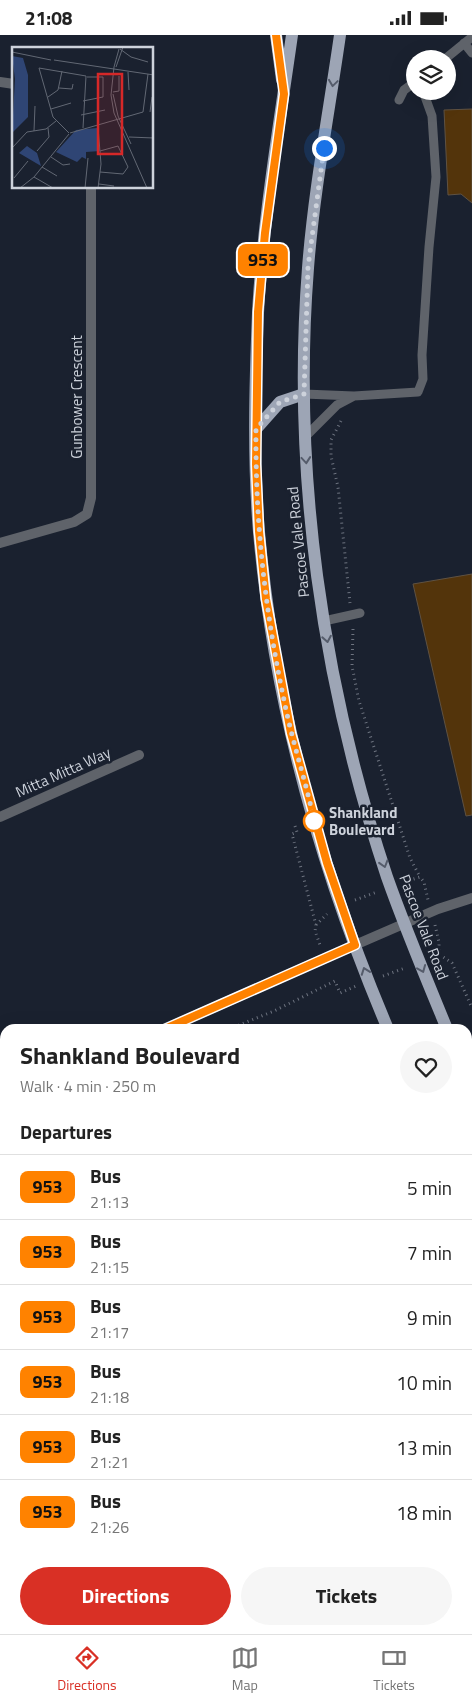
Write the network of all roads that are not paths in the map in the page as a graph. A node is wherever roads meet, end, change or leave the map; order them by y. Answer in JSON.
{"nodes":[{"id":1,"x":276,"y":35,"type":"edge"},
{"id":2,"x":292,"y":35,"type":"edge"},
{"id":3,"x":340,"y":35,"type":"edge"},
{"id":4,"x":472,"y":37,"type":"edge"},
{"id":5,"x":464,"y":43,"type":"junction"},
{"id":6,"x":455,"y":50,"type":"edge"},
{"id":7,"x":472,"y":53,"type":"edge"},
{"id":8,"x":406,"y":89,"type":"edge"},
{"id":9,"x":284,"y":94,"type":"junction"},
{"id":10,"x":399,"y":100,"type":"dead end"},
{"id":11,"x":426,"y":100,"type":"edge"},
{"id":12,"x":91,"y":189,"type":"edge"},
{"id":13,"x":304,"y":394,"type":"junction"},
{"id":14,"x":354,"y":395,"type":"junction"},
{"id":15,"x":256,"y":429,"type":"junction"},
{"id":16,"x":304,"y":438,"type":"junction"},
{"id":17,"x":0,"y":543,"type":"edge"},
{"id":18,"x":356,"y":614,"type":"road end"},
{"id":19,"x":324,"y":621,"type":"junction"},
{"id":20,"x":139,"y":755,"type":"dead end"},
{"id":21,"x":0,"y":817,"type":"edge"},
{"id":22,"x":472,"y":898,"type":"edge"},
{"id":23,"x":404,"y":923,"type":"junction"},
{"id":24,"x":355,"y":945,"type":"junction"},
{"id":25,"x":176,"y":1024,"type":"edge"},
{"id":26,"x":386,"y":1024,"type":"edge"},
{"id":27,"x":445,"y":1024,"type":"edge"}],
"edges":[{"from":1,"to":9,"type":"main road"},
{"from":2,"to":9,"type":"main road"},
{"from":3,"to":13,"type":"main road","name":"Pascoe Vale Road","one_way":true},
{"from":4,"to":5,"type":"lane"},
{"from":5,"to":6,"type":"lane"},
{"from":5,"to":7,"type":"lane"},
{"from":8,"to":10,"type":"lane"},
{"from":9,"to":15,"type":"main road"},
{"from":11,"to":14,"type":"lane"},
{"from":12,"to":17,"type":"street","name":"Gunbower Crescent"},
{"from":13,"to":14,"type":"lane"},
{"from":13,"to":15,"type":"main road"},
{"from":13,"to":16,"type":"main road","name":"Pascoe Vale Road"},
{"from":14,"to":16,"type":"lane"},
{"from":15,"to":24,"type":"main road"},
{"from":16,"to":19,"type":"main road","name":"Pascoe Vale Road","one_way":true},
{"from":18,"to":19,"type":"lane"},
{"from":19,"to":23,"type":"main road","name":"Pascoe Vale Road","one_way":true},
{"from":20,"to":21,"type":"street","name":"Mitta Mitta Way"},
{"from":22,"to":23,"type":"street"},
{"from":23,"to":24,"type":"street"},
{"from":23,"to":27,"type":"main road","name":"Pascoe Vale Road","one_way":true},
{"from":24,"to":25,"type":"street"},
{"from":26,"to":24,"type":"main road","one_way":true}]}
